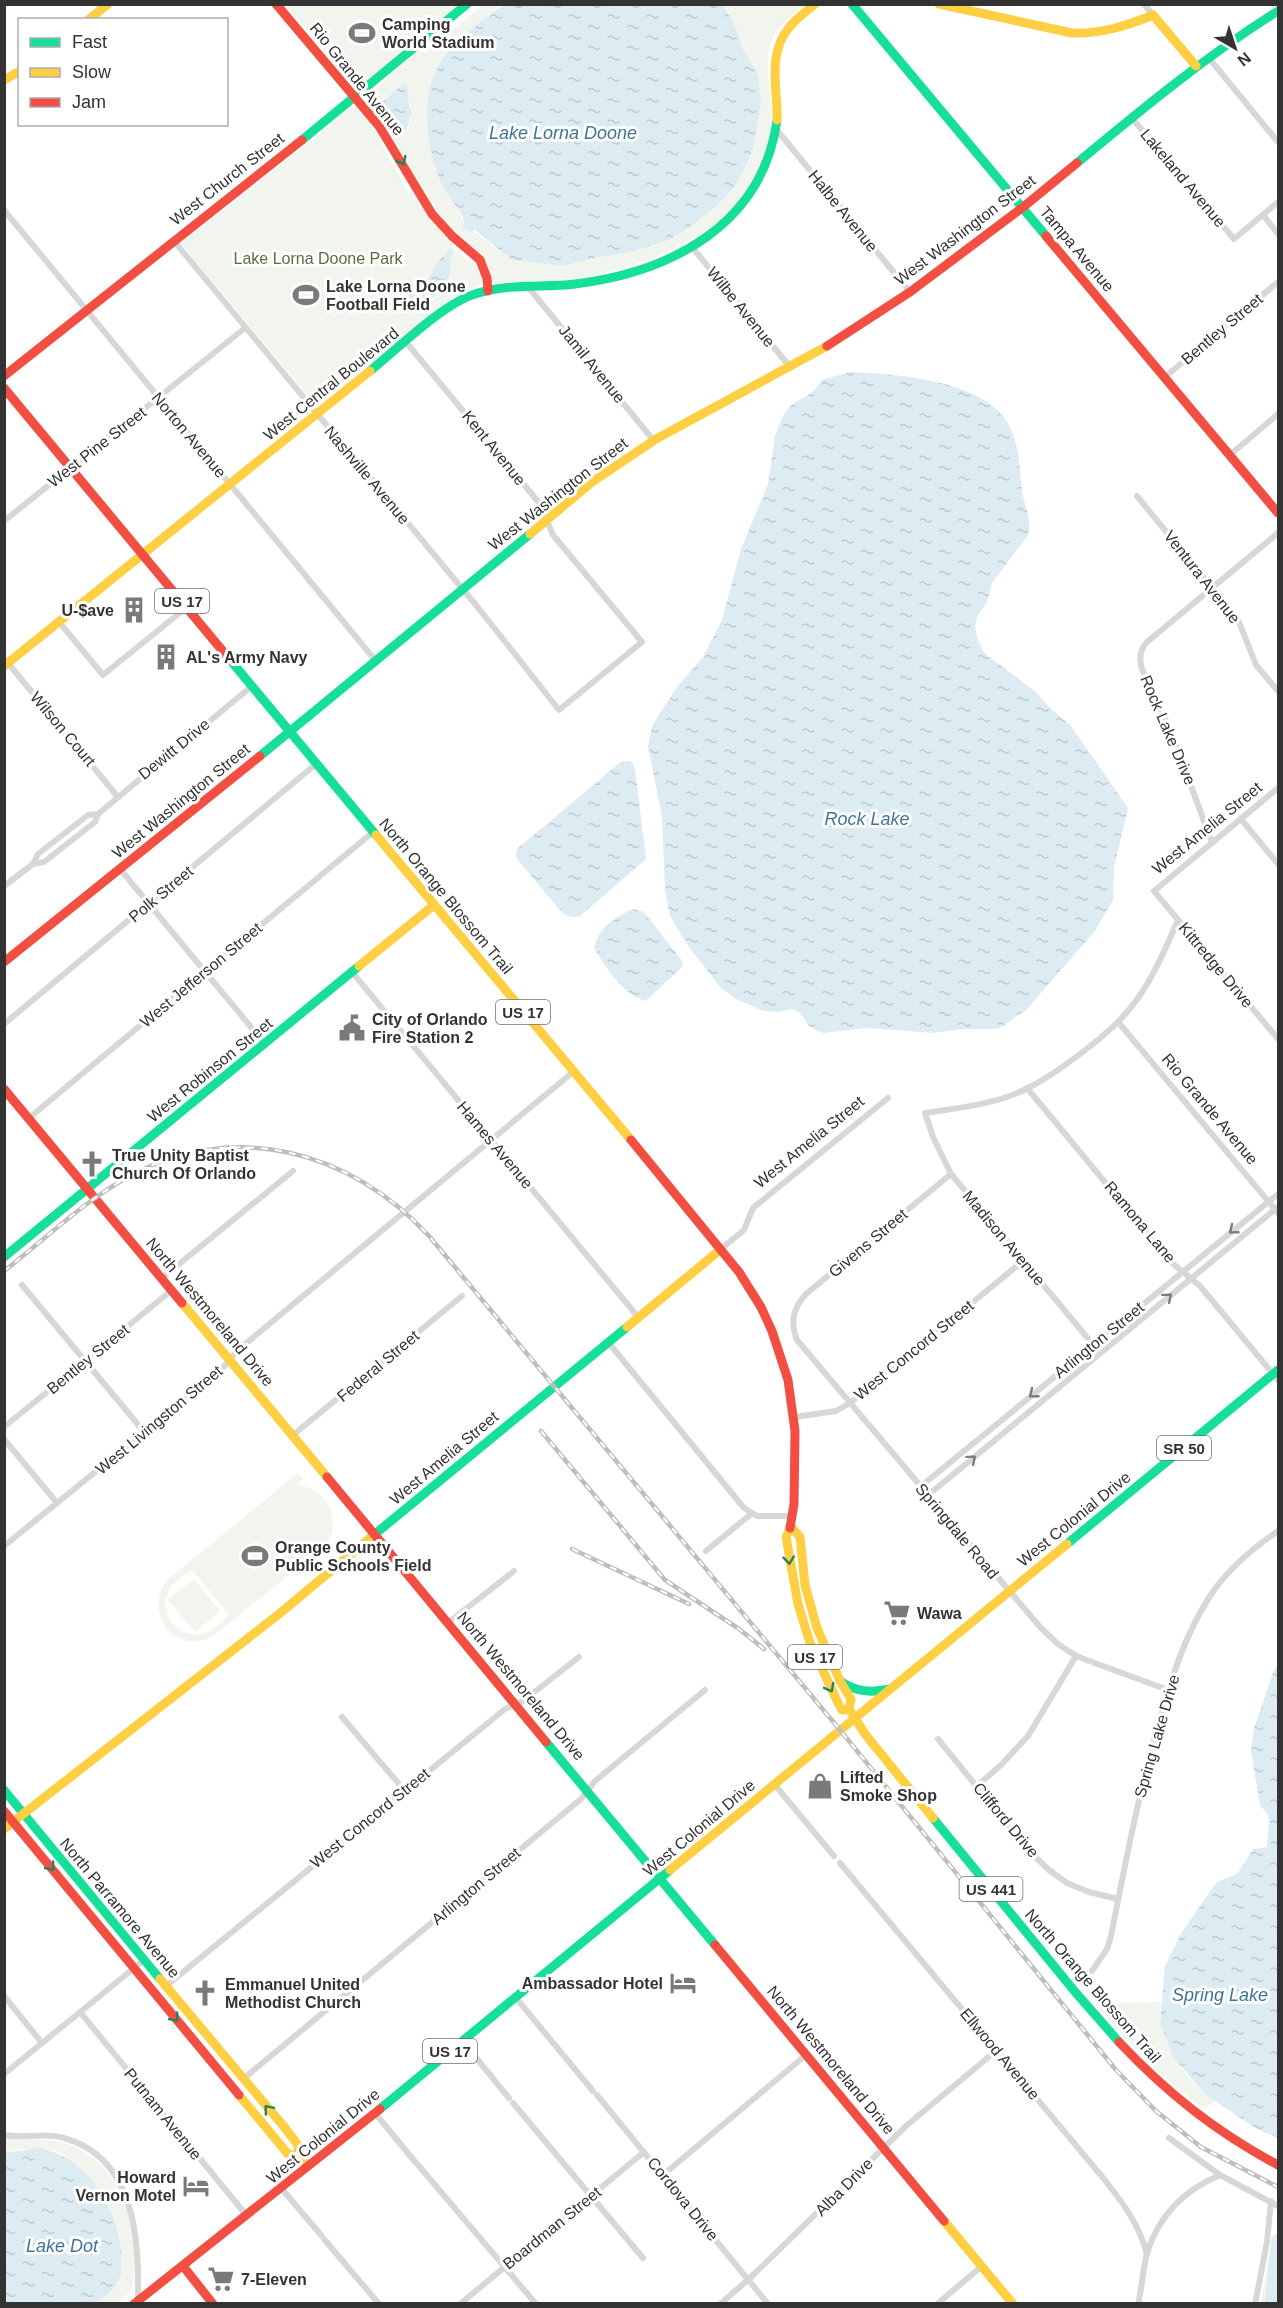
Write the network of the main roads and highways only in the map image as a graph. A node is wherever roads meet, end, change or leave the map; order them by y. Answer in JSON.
{"nodes":[{"id":1,"x":108,"y":4,"type":"edge"},
{"id":2,"x":276,"y":4,"type":"edge"},
{"id":3,"x":466,"y":4,"type":"edge"},
{"id":4,"x":815,"y":4,"type":"edge"},
{"id":5,"x":852,"y":4,"type":"edge"},
{"id":6,"x":939,"y":4,"type":"edge"},
{"id":7,"x":1278,"y":11,"type":"edge"},
{"id":8,"x":90,"y":18,"type":"edge"},
{"id":9,"x":1196,"y":66,"type":"junction"},
{"id":10,"x":18,"y":71,"type":"edge"},
{"id":11,"x":4,"y":80,"type":"edge"},
{"id":12,"x":355,"y":98,"type":"junction"},
{"id":13,"x":1022,"y":208,"type":"junction"},
{"id":14,"x":488,"y":291,"type":"junction"},
{"id":15,"x":4,"y":376,"type":"edge"},
{"id":16,"x":4,"y":388,"type":"edge"},
{"id":17,"x":1278,"y":513,"type":"edge"},
{"id":18,"x":143,"y":555,"type":"junction"},
{"id":19,"x":6,"y":665,"type":"edge"},
{"id":20,"x":290,"y":732,"type":"junction"},
{"id":21,"x":434,"y":905,"type":"junction"},
{"id":22,"x":4,"y":962,"type":"edge"},
{"id":23,"x":4,"y":1089,"type":"edge"},
{"id":24,"x":88,"y":1189,"type":"junction"},
{"id":25,"x":721,"y":1249,"type":"junction"},
{"id":26,"x":4,"y":1257,"type":"edge"},
{"id":27,"x":1277,"y":1375,"type":"edge"},
{"id":28,"x":792,"y":1528,"type":"junction"},
{"id":29,"x":375,"y":1535,"type":"junction"},
{"id":30,"x":840,"y":1681,"type":"junction"},
{"id":31,"x":891,"y":1689,"type":"junction"},
{"id":32,"x":849,"y":1709,"type":"junction"},
{"id":33,"x":855,"y":1719,"type":"junction"},
{"id":34,"x":4,"y":1790,"type":"edge"},
{"id":35,"x":4,"y":1811,"type":"edge"},
{"id":36,"x":22,"y":1815,"type":"junction"},
{"id":37,"x":13,"y":1822,"type":"junction"},
{"id":38,"x":5,"y":1829,"type":"edge"},
{"id":39,"x":661,"y":1879,"type":"junction"},
{"id":40,"x":299,"y":2156,"type":"junction"},
{"id":41,"x":1278,"y":2165,"type":"edge"},
{"id":42,"x":308,"y":2166,"type":"junction"},
{"id":43,"x":183,"y":2266,"type":"junction"},
{"id":44,"x":136,"y":2302,"type":"edge"},
{"id":45,"x":213,"y":2304,"type":"edge"},
{"id":46,"x":1013,"y":2304,"type":"edge"}],
"edges":[{"from":1,"to":8,"type":"main road"},
{"from":2,"to":12,"type":"main road","name":"Rio Grande Avenue"},
{"from":3,"to":12,"type":"main road","name":"West Church Street"},
{"from":4,"to":14,"type":"main road","name":"West Central Boulevard"},
{"from":5,"to":13,"type":"main road","name":"Tampa Avenue"},
{"from":6,"to":9,"type":"main road"},
{"from":7,"to":9,"type":"main road","name":"West Washington Street"},
{"from":9,"to":13,"type":"main road","name":"West Washington Street"},
{"from":10,"to":11,"type":"main road"},
{"from":12,"to":14,"type":"main road","name":"Rio Grande Avenue","one_way":true},
{"from":12,"to":15,"type":"main road","name":"West Church Street"},
{"from":13,"to":17,"type":"main road","name":"Tampa Avenue"},
{"from":13,"to":20,"type":"main road","name":"West Washington Street"},
{"from":14,"to":18,"type":"main road","name":"West Central Boulevard"},
{"from":16,"to":18,"type":"main road","number":"US 17"},
{"from":18,"to":19,"type":"main road","name":"West Central Boulevard"},
{"from":18,"to":20,"type":"main road","name":"North Orange Blossom Trail","number":"US 17"},
{"from":20,"to":21,"type":"main road","name":"North Orange Blossom Trail","number":"US 17"},
{"from":20,"to":22,"type":"main road","name":"West Washington Street"},
{"from":21,"to":24,"type":"main road","name":"West Robinson Street"},
{"from":21,"to":25,"type":"main road","name":"North Orange Blossom Trail","number":"US 17"},
{"from":23,"to":24,"type":"main road","name":"North Westmoreland Drive"},
{"from":24,"to":26,"type":"main road","name":"West Robinson Street"},
{"from":24,"to":29,"type":"main road","name":"North Westmoreland Drive"},
{"from":25,"to":28,"type":"main road","name":"North Orange Blossom Trail","number":"US 17"},
{"from":25,"to":29,"type":"main road","name":"West Amelia Street"},
{"from":27,"to":31,"type":"main road","name":"West Colonial Drive","number":"SR 50"},
{"from":28,"to":30,"type":"main road","name":"North Orange Blossom Trail","number":"US 17"},
{"from":28,"to":32,"type":"main road","name":"North Orange Blossom Trail","number":"US 17","one_way":true},
{"from":29,"to":36,"type":"main road","name":"West Amelia Street"},
{"from":29,"to":39,"type":"main road","name":"North Westmoreland Drive"},
{"from":30,"to":31,"type":"main road"},
{"from":30,"to":32,"type":"main road","name":"North Orange Blossom Trail","number":"US 17"},
{"from":31,"to":33,"type":"main road","name":"West Colonial Drive","number":"SR 50"},
{"from":32,"to":33,"type":"main road","name":"North Orange Blossom Trail","number":"US 17"},
{"from":33,"to":39,"type":"main road","name":"West Colonial Drive","number":"US 17"},
{"from":33,"to":41,"type":"main road","name":"North Orange Blossom Trail","number":"US 441"},
{"from":34,"to":36,"type":"main road","name":"North Parramore Avenue"},
{"from":35,"to":37,"type":"main road","name":"North Parramore Avenue"},
{"from":36,"to":37,"type":"main road","name":"West Amelia Street"},
{"from":40,"to":36,"type":"main road","name":"North Parramore Avenue","one_way":true},
{"from":37,"to":38,"type":"main road","name":"West Amelia Street"},
{"from":37,"to":40,"type":"main road","name":"North Parramore Avenue","one_way":true},
{"from":39,"to":42,"type":"main road","name":"West Colonial Drive","number":"US 17"},
{"from":39,"to":46,"type":"main road","name":"North Westmoreland Drive"},
{"from":40,"to":42,"type":"main road","name":"North Parramore Avenue"},
{"from":42,"to":43,"type":"main road","name":"West Colonial Drive","number":"US 17"},
{"from":43,"to":44,"type":"main road","name":"West Colonial Drive","number":"US 17"},
{"from":43,"to":45,"type":"main road"}]}
